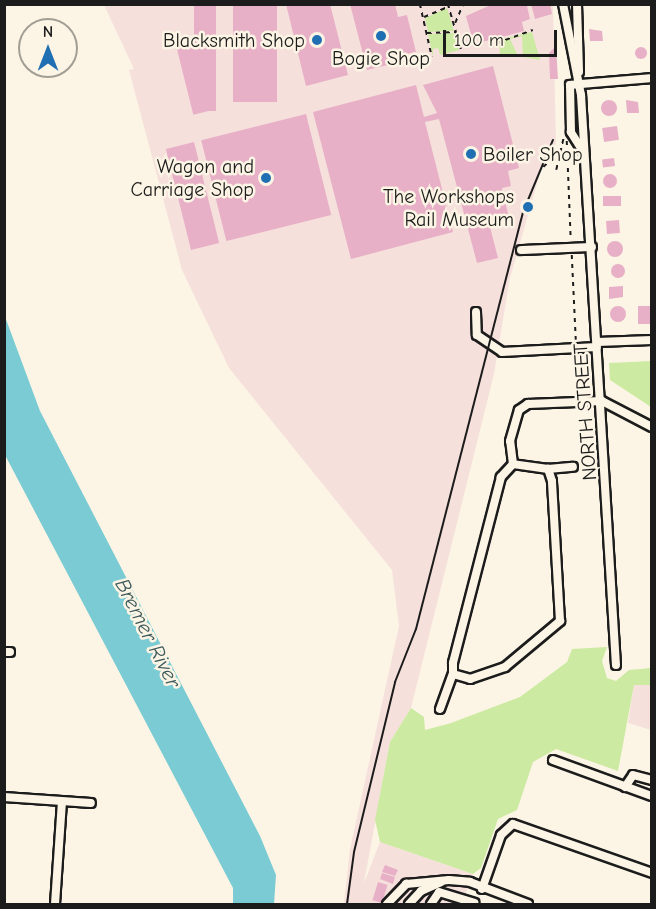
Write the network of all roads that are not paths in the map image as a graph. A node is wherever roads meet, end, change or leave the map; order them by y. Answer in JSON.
{"nodes":[{"id":1,"x":563,"y":4,"type":"edge"},
{"id":2,"x":577,"y":4,"type":"edge"},
{"id":3,"x":651,"y":78,"type":"edge"},
{"id":4,"x":579,"y":83,"type":"junction"},
{"id":5,"x":586,"y":157,"type":"junction"},
{"id":6,"x":592,"y":246,"type":"junction"},
{"id":7,"x":521,"y":250,"type":"dead end"},
{"id":8,"x":476,"y":312,"type":"dead end"},
{"id":9,"x":651,"y":340,"type":"edge"},
{"id":10,"x":597,"y":345,"type":"junction"},
{"id":11,"x":602,"y":401,"type":"junction"},
{"id":12,"x":651,"y":427,"type":"edge"},
{"id":13,"x":513,"y":464,"type":"junction"},
{"id":14,"x":573,"y":466,"type":"dead end"},
{"id":15,"x":548,"y":469,"type":"junction"},
{"id":16,"x":616,"y":665,"type":"dead end"},
{"id":17,"x":453,"y":674,"type":"junction"},
{"id":18,"x":440,"y":709,"type":"dead end"},
{"id":19,"x":553,"y":760,"type":"dead end"},
{"id":20,"x":651,"y":780,"type":"edge"},
{"id":21,"x":625,"y":787,"type":"junction"},
{"id":22,"x":651,"y":796,"type":"edge"},
{"id":23,"x":4,"y":797,"type":"edge"},
{"id":24,"x":62,"y":802,"type":"junction"},
{"id":25,"x":91,"y":804,"type":"dead end"},
{"id":26,"x":651,"y":873,"type":"edge"},
{"id":27,"x":453,"y":880,"type":"junction"},
{"id":28,"x":481,"y":888,"type":"junction"},
{"id":29,"x":55,"y":904,"type":"edge"},
{"id":30,"x":387,"y":904,"type":"edge"},
{"id":31,"x":410,"y":904,"type":"edge"},
{"id":32,"x":431,"y":904,"type":"edge"},
{"id":33,"x":473,"y":904,"type":"edge"},
{"id":34,"x":528,"y":904,"type":"edge"}],
"edges":[{"from":1,"to":4,"type":"street","name":"NORTH STREET"},
{"from":2,"to":4,"type":"street","name":"NORTH STREET"},
{"from":3,"to":4,"type":"street"},
{"from":4,"to":5,"type":"street","name":"NORTH STREET"},
{"from":4,"to":5,"type":"street","name":"NORTH STREET"},
{"from":5,"to":6,"type":"street","name":"NORTH STREET"},
{"from":6,"to":7,"type":"street"},
{"from":6,"to":10,"type":"street","name":"NORTH STREET"},
{"from":8,"to":10,"type":"street"},
{"from":9,"to":10,"type":"street"},
{"from":10,"to":11,"type":"street","name":"NORTH STREET"},
{"from":11,"to":12,"type":"street"},
{"from":11,"to":13,"type":"street"},
{"from":11,"to":16,"type":"street","name":"NORTH STREET"},
{"from":13,"to":15,"type":"street"},
{"from":13,"to":17,"type":"street"},
{"from":14,"to":15,"type":"street"},
{"from":15,"to":17,"type":"street"},
{"from":17,"to":18,"type":"street"},
{"from":19,"to":21,"type":"street"},
{"from":20,"to":21,"type":"street"},
{"from":21,"to":22,"type":"street"},
{"from":23,"to":24,"type":"street"},
{"from":24,"to":25,"type":"street"},
{"from":24,"to":29,"type":"street"},
{"from":26,"to":28,"type":"street"},
{"from":27,"to":28,"type":"street"},
{"from":27,"to":30,"type":"street"},
{"from":27,"to":31,"type":"street"},
{"from":28,"to":33,"type":"street"},
{"from":28,"to":34,"type":"street"},
{"from":32,"to":33,"type":"street"}]}
